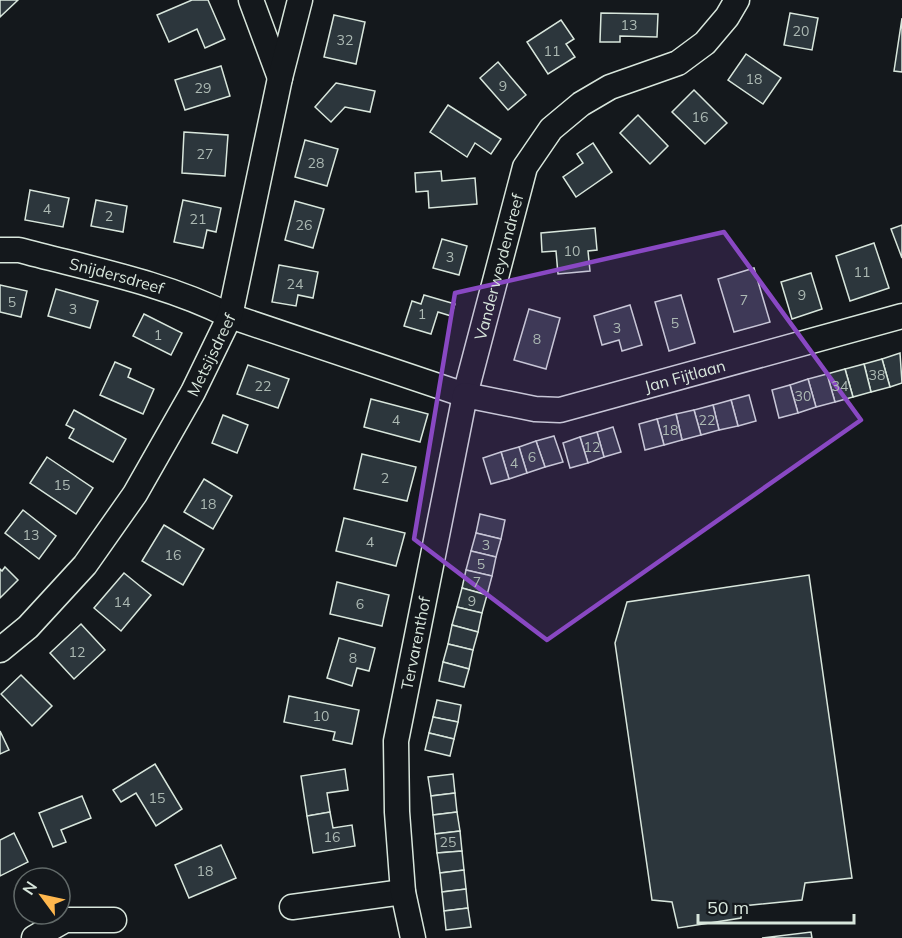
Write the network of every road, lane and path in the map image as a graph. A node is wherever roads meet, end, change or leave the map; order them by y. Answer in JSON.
{"nodes":[{"id":1,"x":251,"y":0,"type":"edge"},
{"id":2,"x":300,"y":0,"type":"edge"},
{"id":3,"x":737,"y":0,"type":"edge"},
{"id":4,"x":279,"y":78,"type":"junction"},
{"id":5,"x":0,"y":250,"type":"edge"},
{"id":6,"x":230,"y":316,"type":"junction"},
{"id":7,"x":902,"y":316,"type":"edge"},
{"id":8,"x":465,"y":395,"type":"junction"},
{"id":9,"x":0,"y":650,"type":"edge"},
{"id":10,"x":404,"y":892,"type":"junction"},
{"id":11,"x":292,"y":907,"type":"dead end"},
{"id":12,"x":114,"y":920,"type":"dead end"},
{"id":13,"x":34,"y":938,"type":"edge"},
{"id":14,"x":412,"y":938,"type":"edge"}],
"edges":[{"from":1,"to":4,"type":"street"},
{"from":2,"to":4,"type":"street","name":"Metsijsdreef"},
{"from":3,"to":8,"type":"street","name":"Vanderweydendreef"},
{"from":4,"to":6,"type":"street","name":"Metsijsdreef"},
{"from":5,"to":6,"type":"street","name":"Snijdersdreef"},
{"from":6,"to":8,"type":"street"},
{"from":6,"to":9,"type":"street","name":"Metsijsdreef"},
{"from":7,"to":8,"type":"street","name":"Jan Fijtlaan"},
{"from":8,"to":10,"type":"street","name":"Tervarenthof"},
{"from":10,"to":11,"type":"street"},
{"from":10,"to":14,"type":"street","name":"Tervarenthof"},
{"from":12,"to":13,"type":"street"}]}
